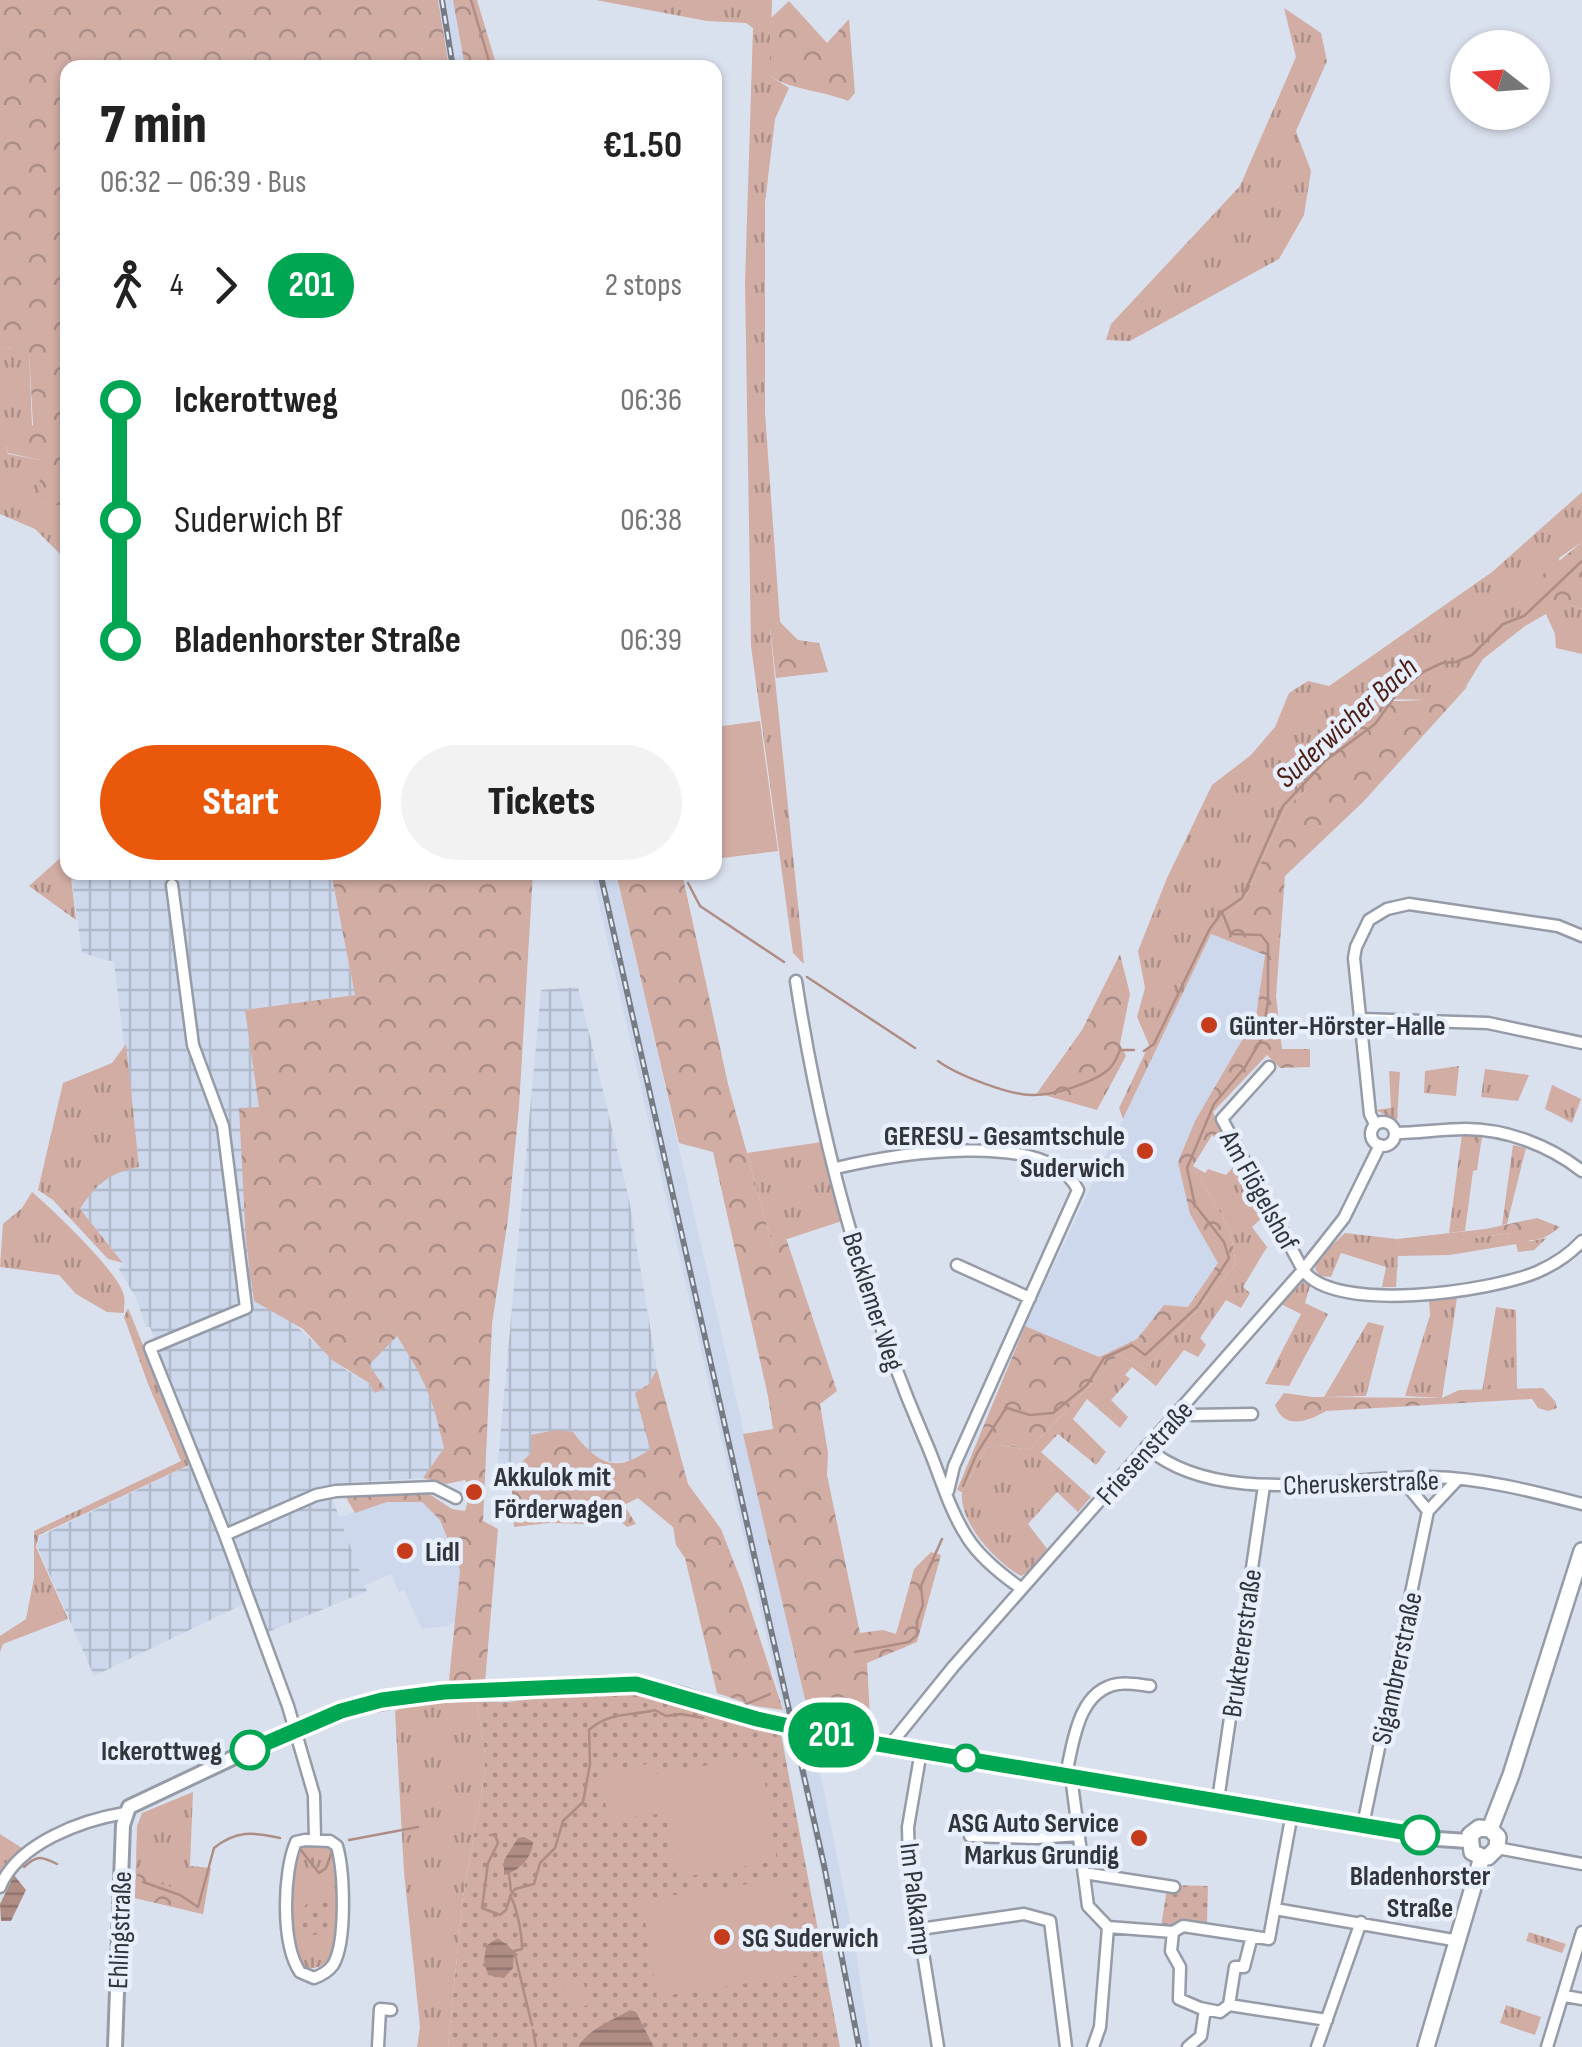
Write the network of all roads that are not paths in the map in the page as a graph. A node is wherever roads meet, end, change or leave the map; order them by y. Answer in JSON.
{"nodes":[{"id":1,"x":172,"y":886,"type":"dead end"},
{"id":2,"x":1582,"y":936,"type":"edge"},
{"id":3,"x":796,"y":981,"type":"dead end"},
{"id":4,"x":1361,"y":1020,"type":"junction"},
{"id":5,"x":1582,"y":1043,"type":"edge"},
{"id":6,"x":1270,"y":1067,"type":"dead end"},
{"id":7,"x":1376,"y":1124,"type":"junction"},
{"id":8,"x":1395,"y":1133,"type":"junction"},
{"id":9,"x":1380,"y":1145,"type":"junction"},
{"id":10,"x":836,"y":1168,"type":"junction"},
{"id":11,"x":1582,"y":1171,"type":"edge"},
{"id":12,"x":1582,"y":1241,"type":"edge"},
{"id":13,"x":957,"y":1265,"type":"dead end"},
{"id":14,"x":1304,"y":1270,"type":"junction"},
{"id":15,"x":1030,"y":1298,"type":"junction"},
{"id":16,"x":1182,"y":1410,"type":"junction"},
{"id":17,"x":1252,"y":1414,"type":"dead end"},
{"id":18,"x":1146,"y":1447,"type":"junction"},
{"id":19,"x":1402,"y":1478,"type":"junction"},
{"id":20,"x":1458,"y":1479,"type":"junction"},
{"id":21,"x":1264,"y":1486,"type":"junction"},
{"id":22,"x":948,"y":1492,"type":"junction"},
{"id":23,"x":456,"y":1498,"type":"dead end"},
{"id":24,"x":1582,"y":1504,"type":"edge"},
{"id":25,"x":1428,"y":1511,"type":"junction"},
{"id":26,"x":225,"y":1535,"type":"junction"},
{"id":27,"x":1582,"y":1551,"type":"edge"},
{"id":28,"x":1022,"y":1590,"type":"junction"},
{"id":29,"x":1150,"y":1686,"type":"dead end"},
{"id":30,"x":294,"y":1729,"type":"junction"},
{"id":31,"x":890,"y":1746,"type":"junction"},
{"id":32,"x":921,"y":1751,"type":"junction"},
{"id":33,"x":1068,"y":1775,"type":"junction"},
{"id":34,"x":1218,"y":1800,"type":"junction"},
{"id":35,"x":1292,"y":1813,"type":"junction"},
{"id":36,"x":125,"y":1814,"type":"junction"},
{"id":37,"x":1364,"y":1825,"type":"junction"},
{"id":38,"x":1490,"y":1828,"type":"junction"},
{"id":39,"x":1079,"y":1835,"type":"junction"},
{"id":40,"x":970,"y":1836,"type":"dead end"},
{"id":41,"x":315,"y":1840,"type":"junction"},
{"id":42,"x":1468,"y":1841,"type":"junction"},
{"id":43,"x":1498,"y":1848,"type":"junction"},
{"id":44,"x":1482,"y":1857,"type":"junction"},
{"id":45,"x":1582,"y":1864,"type":"edge"},
{"id":46,"x":1084,"y":1872,"type":"junction"},
{"id":47,"x":0,"y":1886,"type":"edge"},
{"id":48,"x":1174,"y":1887,"type":"dead end"},
{"id":49,"x":1275,"y":1909,"type":"junction"},
{"id":50,"x":1361,"y":1922,"type":"junction"},
{"id":51,"x":1108,"y":1927,"type":"junction"},
{"id":52,"x":920,"y":1929,"type":"junction"},
{"id":53,"x":1173,"y":1932,"type":"junction"},
{"id":54,"x":1582,"y":1932,"type":"edge"},
{"id":55,"x":1252,"y":1936,"type":"junction"},
{"id":56,"x":1459,"y":1941,"type":"junction"},
{"id":57,"x":1332,"y":1968,"type":"dead end"},
{"id":58,"x":1338,"y":1987,"type":"junction"},
{"id":59,"x":1565,"y":1996,"type":"junction"},
{"id":60,"x":1582,"y":1999,"type":"edge"},
{"id":61,"x":1229,"y":2004,"type":"junction"},
{"id":62,"x":391,"y":2010,"type":"dead end"},
{"id":63,"x":1205,"y":2010,"type":"junction"},
{"id":64,"x":1327,"y":2020,"type":"junction"},
{"id":65,"x":115,"y":2047,"type":"edge"},
{"id":66,"x":378,"y":2047,"type":"edge"},
{"id":67,"x":938,"y":2047,"type":"edge"},
{"id":68,"x":1066,"y":2047,"type":"edge"},
{"id":69,"x":1093,"y":2047,"type":"edge"},
{"id":70,"x":1189,"y":2047,"type":"edge"},
{"id":71,"x":1317,"y":2047,"type":"edge"},
{"id":72,"x":1426,"y":2047,"type":"edge"},
{"id":73,"x":1547,"y":2047,"type":"edge"}],
"edges":[{"from":1,"to":26,"type":"street"},
{"from":2,"to":4,"type":"street"},
{"from":3,"to":10,"type":"street","name":"Becklemer Weg"},
{"from":4,"to":5,"type":"street"},
{"from":4,"to":7,"type":"street"},
{"from":6,"to":14,"type":"street","name":"Am Flögelshof"},
{"from":7,"to":8,"type":"street"},
{"from":7,"to":9,"type":"street"},
{"from":8,"to":9,"type":"street"},
{"from":8,"to":11,"type":"street"},
{"from":9,"to":14,"type":"street","name":"Friesenstraße"},
{"from":10,"to":15,"type":"street"},
{"from":10,"to":22,"type":"street","name":"Becklemer Weg"},
{"from":12,"to":14,"type":"street"},
{"from":13,"to":15,"type":"street"},
{"from":14,"to":16,"type":"street","name":"Friesenstraße"},
{"from":15,"to":22,"type":"street"},
{"from":16,"to":17,"type":"street"},
{"from":16,"to":18,"type":"street","name":"Friesenstraße"},
{"from":18,"to":21,"type":"street","name":"Cheruskerstraße"},
{"from":18,"to":28,"type":"street","name":"Friesenstraße"},
{"from":19,"to":20,"type":"street","name":"Cheruskerstraße"},
{"from":19,"to":21,"type":"street","name":"Cheruskerstraße"},
{"from":19,"to":25,"type":"street"},
{"from":20,"to":24,"type":"street","name":"Cheruskerstraße"},
{"from":20,"to":25,"type":"street"},
{"from":21,"to":34,"type":"street","name":"Bruktererstraße"},
{"from":22,"to":28,"type":"street","name":"Becklemer Weg"},
{"from":23,"to":26,"type":"street"},
{"from":25,"to":37,"type":"street","name":"Sigambrerstraße"},
{"from":26,"to":30,"type":"street"},
{"from":27,"to":38,"type":"main road"},
{"from":28,"to":31,"type":"street","name":"Friesenstraße"},
{"from":29,"to":33,"type":"street"},
{"from":30,"to":31,"type":"street"},
{"from":30,"to":36,"type":"street"},
{"from":30,"to":41,"type":"street"},
{"from":31,"to":32,"type":"street"},
{"from":32,"to":33,"type":"street"},
{"from":32,"to":52,"type":"street","name":"Im Paßkamp"},
{"from":33,"to":34,"type":"street"},
{"from":33,"to":39,"type":"street"},
{"from":34,"to":35,"type":"street"},
{"from":35,"to":37,"type":"street"},
{"from":35,"to":49,"type":"street"},
{"from":36,"to":47,"type":"street"},
{"from":36,"to":65,"type":"street","name":"Ehlingstraße"},
{"from":37,"to":42,"type":"street"},
{"from":38,"to":42,"type":"main road"},
{"from":38,"to":43,"type":"main road"},
{"from":39,"to":40,"type":"street"},
{"from":39,"to":46,"type":"street"},
{"from":41,"to":41,"type":"street"},
{"from":42,"to":44,"type":"main road"},
{"from":43,"to":44,"type":"main road"},
{"from":43,"to":45,"type":"street"},
{"from":44,"to":56,"type":"main road"},
{"from":46,"to":48,"type":"street"},
{"from":46,"to":51,"type":"street"},
{"from":49,"to":50,"type":"street"},
{"from":49,"to":55,"type":"street"},
{"from":50,"to":56,"type":"street"},
{"from":50,"to":58,"type":"street"},
{"from":51,"to":53,"type":"street"},
{"from":51,"to":69,"type":"street"},
{"from":52,"to":67,"type":"street","name":"Im Paßkamp"},
{"from":52,"to":68,"type":"street"},
{"from":53,"to":55,"type":"street"},
{"from":53,"to":63,"type":"street"},
{"from":54,"to":59,"type":"street"},
{"from":55,"to":61,"type":"street"},
{"from":56,"to":72,"type":"main road"},
{"from":57,"to":58,"type":"street"},
{"from":58,"to":64,"type":"street"},
{"from":59,"to":60,"type":"street"},
{"from":59,"to":73,"type":"street"},
{"from":61,"to":63,"type":"street"},
{"from":61,"to":64,"type":"street"},
{"from":62,"to":66,"type":"street"},
{"from":63,"to":70,"type":"street"},
{"from":64,"to":71,"type":"street"}]}
